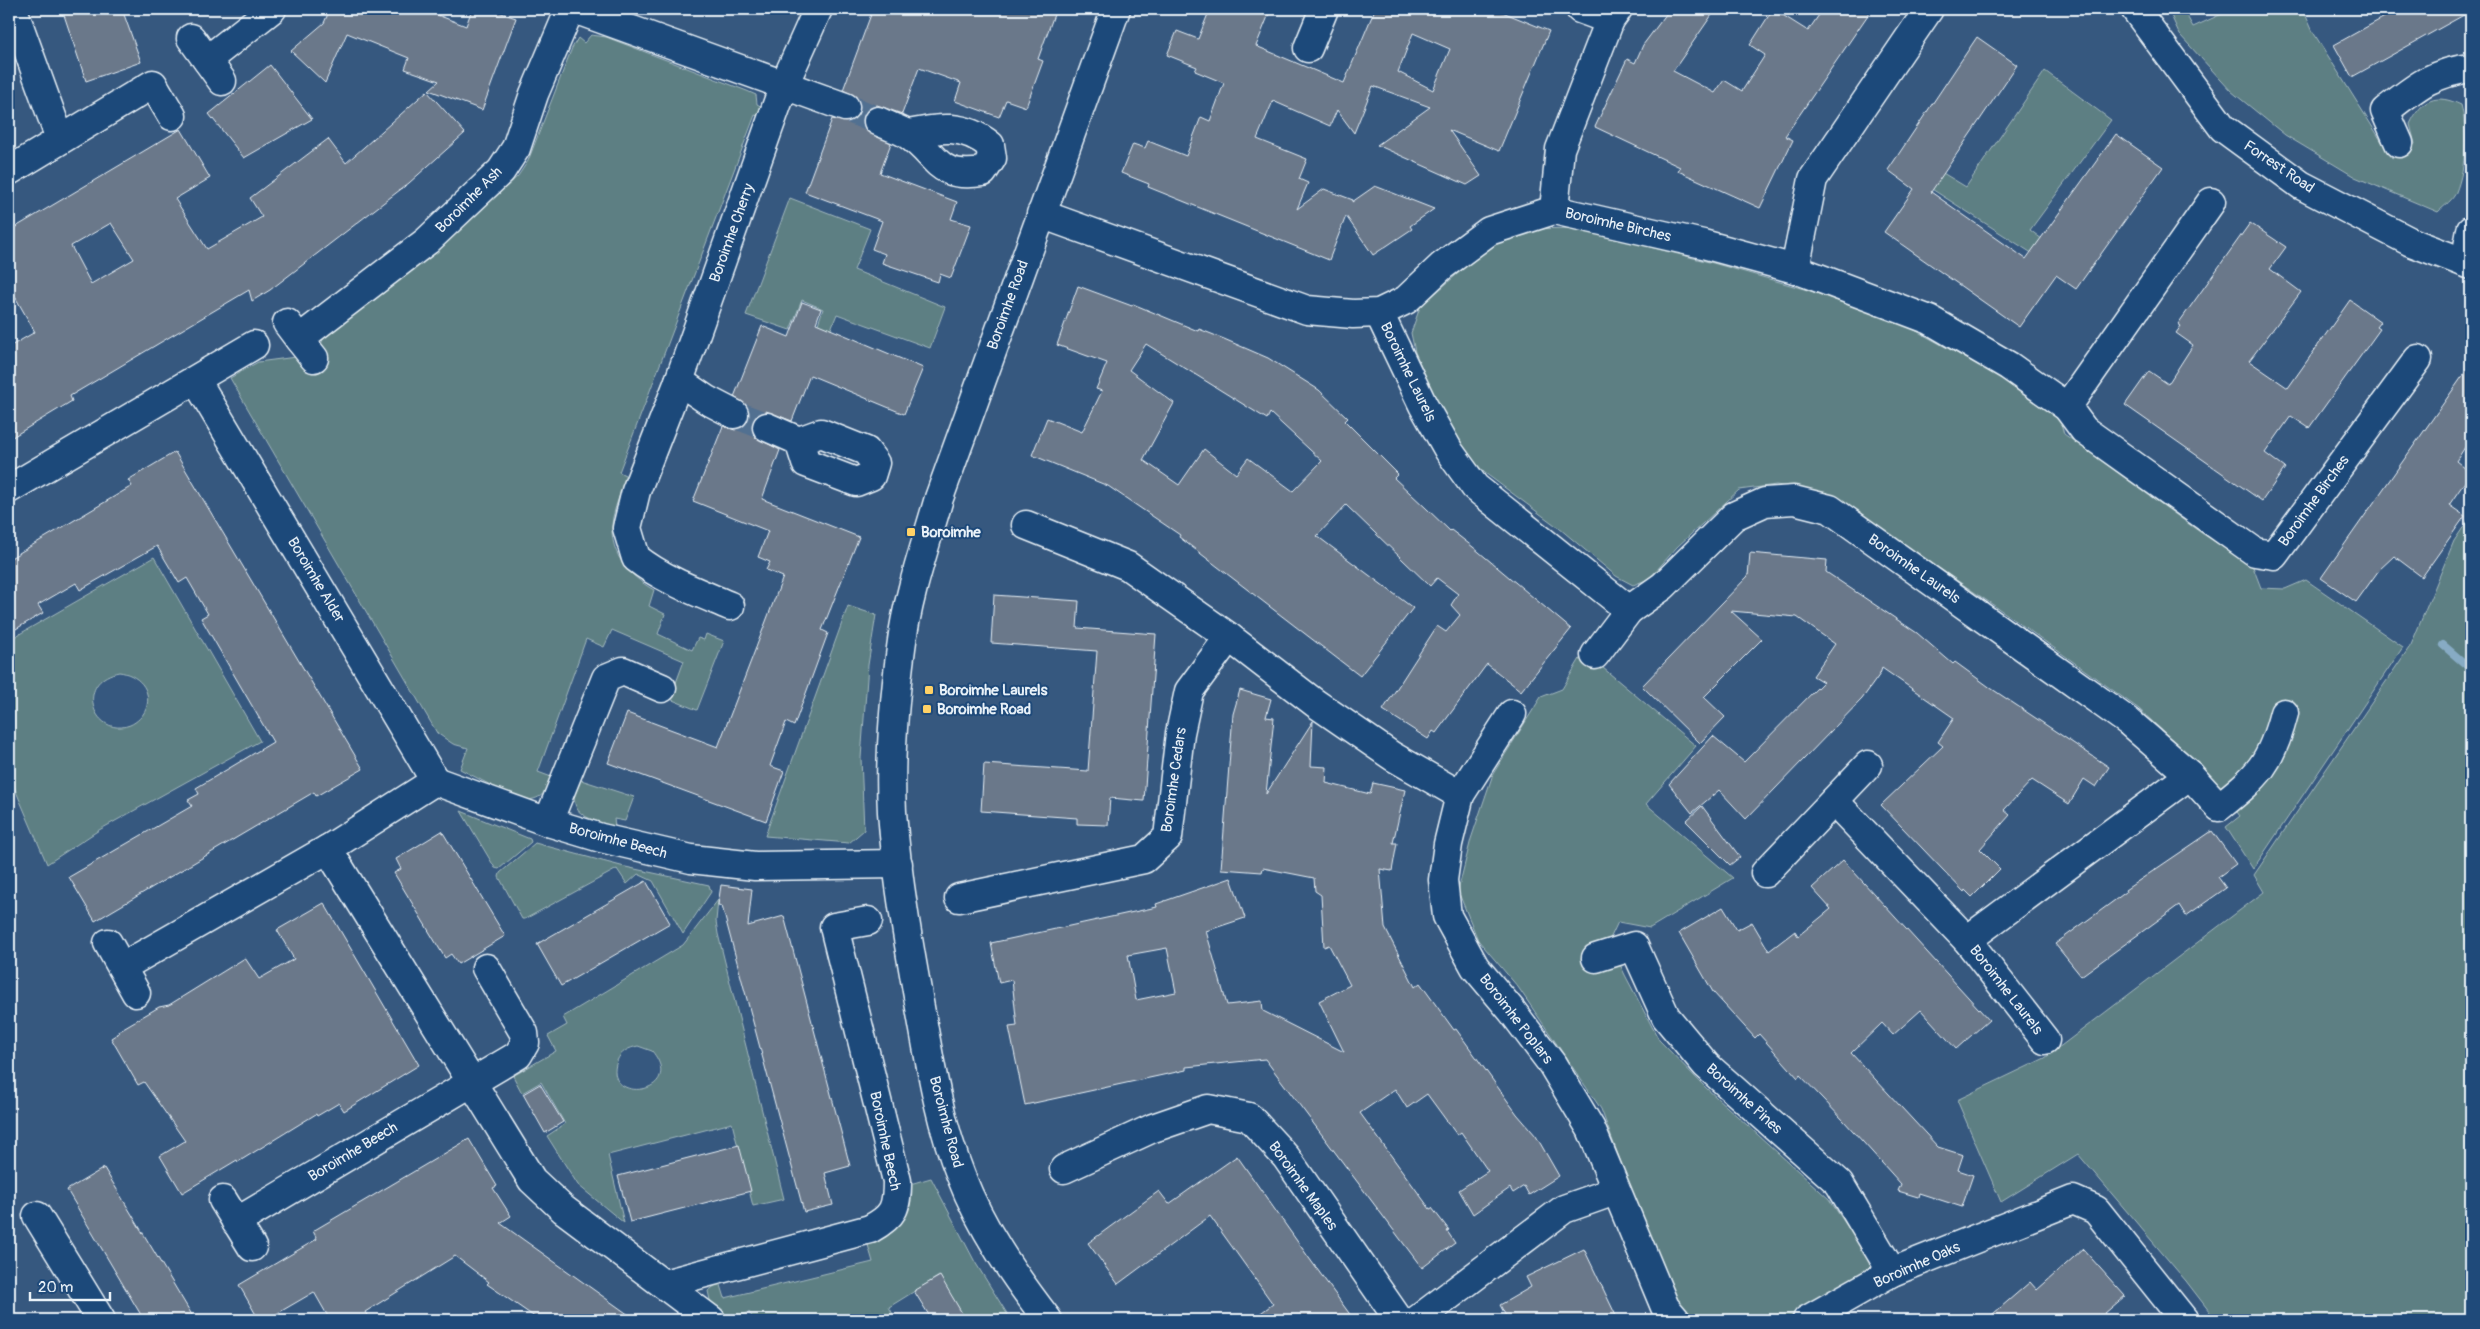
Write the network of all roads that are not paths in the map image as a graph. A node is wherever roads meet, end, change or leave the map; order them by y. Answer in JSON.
{"nodes":[{"id":1,"x":13,"y":9,"type":"edge"},
{"id":2,"x":272,"y":9,"type":"edge"},
{"id":3,"x":570,"y":9,"type":"edge"},
{"id":4,"x":574,"y":9,"type":"edge"},
{"id":5,"x":818,"y":9,"type":"edge"},
{"id":6,"x":1116,"y":9,"type":"edge"},
{"id":7,"x":1324,"y":9,"type":"edge"},
{"id":8,"x":1580,"y":9,"type":"edge"},
{"id":9,"x":1929,"y":9,"type":"edge"},
{"id":10,"x":2135,"y":9,"type":"edge"},
{"id":11,"x":1614,"y":14,"type":"edge"},
{"id":12,"x":191,"y":38,"type":"dead end"},
{"id":13,"x":1308,"y":48,"type":"dead end"},
{"id":14,"x":2471,"y":68,"type":"edge"},
{"id":15,"x":784,"y":85,"type":"junction"},
{"id":16,"x":845,"y":107,"type":"tunnel mouth"},
{"id":17,"x":172,"y":116,"type":"dead end"},
{"id":18,"x":878,"y":122,"type":"tunnel mouth"},
{"id":19,"x":908,"y":134,"type":"dead end"},
{"id":20,"x":60,"y":139,"type":"junction"},
{"id":21,"x":2399,"y":143,"type":"dead end"},
{"id":22,"x":9,"y":170,"type":"edge"},
{"id":23,"x":2211,"y":202,"type":"dead end"},
{"id":24,"x":1554,"y":210,"type":"junction"},
{"id":25,"x":1041,"y":214,"type":"junction"},
{"id":26,"x":2471,"y":230,"type":"edge"},
{"id":27,"x":2468,"y":264,"type":"edge"},
{"id":28,"x":1795,"y":269,"type":"junction"},
{"id":29,"x":1379,"y":313,"type":"junction"},
{"id":30,"x":300,"y":340,"type":"dead end"},
{"id":31,"x":254,"y":345,"type":"dead end"},
{"id":32,"x":2418,"y":359,"type":"dead end"},
{"id":33,"x":196,"y":380,"type":"junction"},
{"id":34,"x":679,"y":381,"type":"junction"},
{"id":35,"x":2067,"y":407,"type":"junction"},
{"id":36,"x":734,"y":414,"type":"tunnel mouth"},
{"id":37,"x":767,"y":427,"type":"tunnel mouth"},
{"id":38,"x":799,"y":441,"type":"dead end"},
{"id":39,"x":9,"y":489,"type":"edge"},
{"id":40,"x":1026,"y":525,"type":"dead end"},
{"id":41,"x":730,"y":606,"type":"dead end"},
{"id":42,"x":1629,"y":610,"type":"junction"},
{"id":43,"x":1229,"y":637,"type":"junction"},
{"id":44,"x":1595,"y":655,"type":"dead end"},
{"id":45,"x":662,"y":688,"type":"dead end"},
{"id":46,"x":2284,"y":712,"type":"dead end"},
{"id":47,"x":1512,"y":714,"type":"dead end"},
{"id":48,"x":1868,"y":765,"type":"dead end"},
{"id":49,"x":2190,"y":775,"type":"junction"},
{"id":50,"x":435,"y":781,"type":"junction"},
{"id":51,"x":1460,"y":795,"type":"junction"},
{"id":52,"x":1834,"y":801,"type":"junction"},
{"id":53,"x":548,"y":822,"type":"junction"},
{"id":54,"x":328,"y":848,"type":"junction"},
{"id":55,"x":898,"y":864,"type":"junction"},
{"id":56,"x":1765,"y":873,"type":"dead end"},
{"id":57,"x":959,"y":898,"type":"dead end"},
{"id":58,"x":868,"y":921,"type":"dead end"},
{"id":59,"x":1967,"y":940,"type":"junction"},
{"id":60,"x":108,"y":943,"type":"dead end"},
{"id":61,"x":1596,"y":958,"type":"dead end"},
{"id":62,"x":122,"y":967,"type":"junction"},
{"id":63,"x":486,"y":968,"type":"dead end"},
{"id":64,"x":136,"y":993,"type":"dead end"},
{"id":65,"x":2045,"y":1040,"type":"dead end"},
{"id":66,"x":470,"y":1082,"type":"junction"},
{"id":67,"x":1064,"y":1169,"type":"dead end"},
{"id":68,"x":1615,"y":1191,"type":"junction"},
{"id":69,"x":38,"y":1216,"type":"dead end"},
{"id":70,"x":252,"y":1247,"type":"dead end"},
{"id":71,"x":1892,"y":1272,"type":"junction"},
{"id":72,"x":664,"y":1284,"type":"junction"},
{"id":73,"x":101,"y":1320,"type":"edge"},
{"id":74,"x":712,"y":1320,"type":"edge"},
{"id":75,"x":1048,"y":1320,"type":"edge"},
{"id":76,"x":1399,"y":1320,"type":"edge"},
{"id":77,"x":1417,"y":1320,"type":"edge"},
{"id":78,"x":1676,"y":1320,"type":"edge"},
{"id":79,"x":1807,"y":1320,"type":"edge"},
{"id":80,"x":2184,"y":1320,"type":"edge"}],
"edges":[{"from":1,"to":20,"type":"street"},
{"from":2,"to":12,"type":"street"},
{"from":3,"to":30,"type":"street","name":"Boroimhe Ash"},
{"from":4,"to":15,"type":"street"},
{"from":5,"to":15,"type":"street","name":"Boroimhe Cherry"},
{"from":6,"to":25,"type":"street","name":"Boroimhe Road"},
{"from":7,"to":13,"type":"street"},
{"from":8,"to":11,"type":"street"},
{"from":9,"to":28,"type":"street"},
{"from":10,"to":27,"type":"street","name":"Forrest Road"},
{"from":11,"to":24,"type":"street"},
{"from":14,"to":21,"type":"street"},
{"from":15,"to":16,"type":"street"},
{"from":15,"to":34,"type":"street","name":"Boroimhe Cherry"},
{"from":17,"to":20,"type":"street"},
{"from":18,"to":19,"type":"street"},
{"from":20,"to":22,"type":"street"},
{"from":23,"to":35,"type":"street"},
{"from":24,"to":28,"type":"street","name":"Boroimhe Birches"},
{"from":24,"to":29,"type":"street","name":"Boroimhe Birches"},
{"from":25,"to":29,"type":"street","name":"Boroimhe Laurels"},
{"from":25,"to":55,"type":"street","name":"Boroimhe Road"},
{"from":26,"to":27,"type":"street"},
{"from":28,"to":35,"type":"street","name":"Boroimhe Birches"},
{"from":29,"to":42,"type":"street","name":"Boroimhe Laurels"},
{"from":31,"to":33,"type":"street"},
{"from":32,"to":35,"type":"street","name":"Boroimhe Birches"},
{"from":33,"to":39,"type":"street"},
{"from":33,"to":50,"type":"street","name":"Boroimhe Alder"},
{"from":34,"to":36,"type":"street"},
{"from":34,"to":41,"type":"street","name":"Boroimhe Cherry"},
{"from":37,"to":38,"type":"street"},
{"from":40,"to":43,"type":"street"},
{"from":42,"to":44,"type":"street","name":"Boroimhe Laurels"},
{"from":42,"to":49,"type":"street","name":"Boroimhe Laurels"},
{"from":43,"to":51,"type":"street"},
{"from":43,"to":57,"type":"street","name":"Boroimhe Cedars"},
{"from":45,"to":53,"type":"street","name":"Boroimhe Beech"},
{"from":46,"to":49,"type":"street","name":"Boroimhe Laurels"},
{"from":47,"to":51,"type":"street","name":"Boroimhe Poplars"},
{"from":48,"to":52,"type":"street"},
{"from":49,"to":59,"type":"street","name":"Boroimhe Laurels"},
{"from":50,"to":53,"type":"street","name":"Boroimhe Beech"},
{"from":50,"to":54,"type":"street"},
{"from":51,"to":68,"type":"street","name":"Boroimhe Poplars"},
{"from":52,"to":56,"type":"street"},
{"from":52,"to":59,"type":"street","name":"Boroimhe Laurels"},
{"from":53,"to":55,"type":"street","name":"Boroimhe Beech"},
{"from":54,"to":62,"type":"street"},
{"from":54,"to":66,"type":"street"},
{"from":55,"to":75,"type":"street","name":"Boroimhe Road"},
{"from":58,"to":72,"type":"street","name":"Boroimhe Beech"},
{"from":59,"to":65,"type":"street","name":"Boroimhe Laurels"},
{"from":60,"to":62,"type":"street"},
{"from":61,"to":71,"type":"street","name":"Boroimhe Pines"},
{"from":62,"to":64,"type":"street"},
{"from":63,"to":66,"type":"street","name":"Boroimhe Beech"},
{"from":66,"to":70,"type":"street","name":"Boroimhe Beech"},
{"from":66,"to":72,"type":"street"},
{"from":67,"to":76,"type":"street","name":"Boroimhe Maples"},
{"from":68,"to":77,"type":"street"},
{"from":68,"to":78,"type":"street","name":"Boroimhe Poplars"},
{"from":69,"to":73,"type":"street"},
{"from":71,"to":79,"type":"street","name":"Boroimhe Oaks"},
{"from":71,"to":80,"type":"street","name":"Boroimhe Oaks"},
{"from":72,"to":74,"type":"street"}]}
